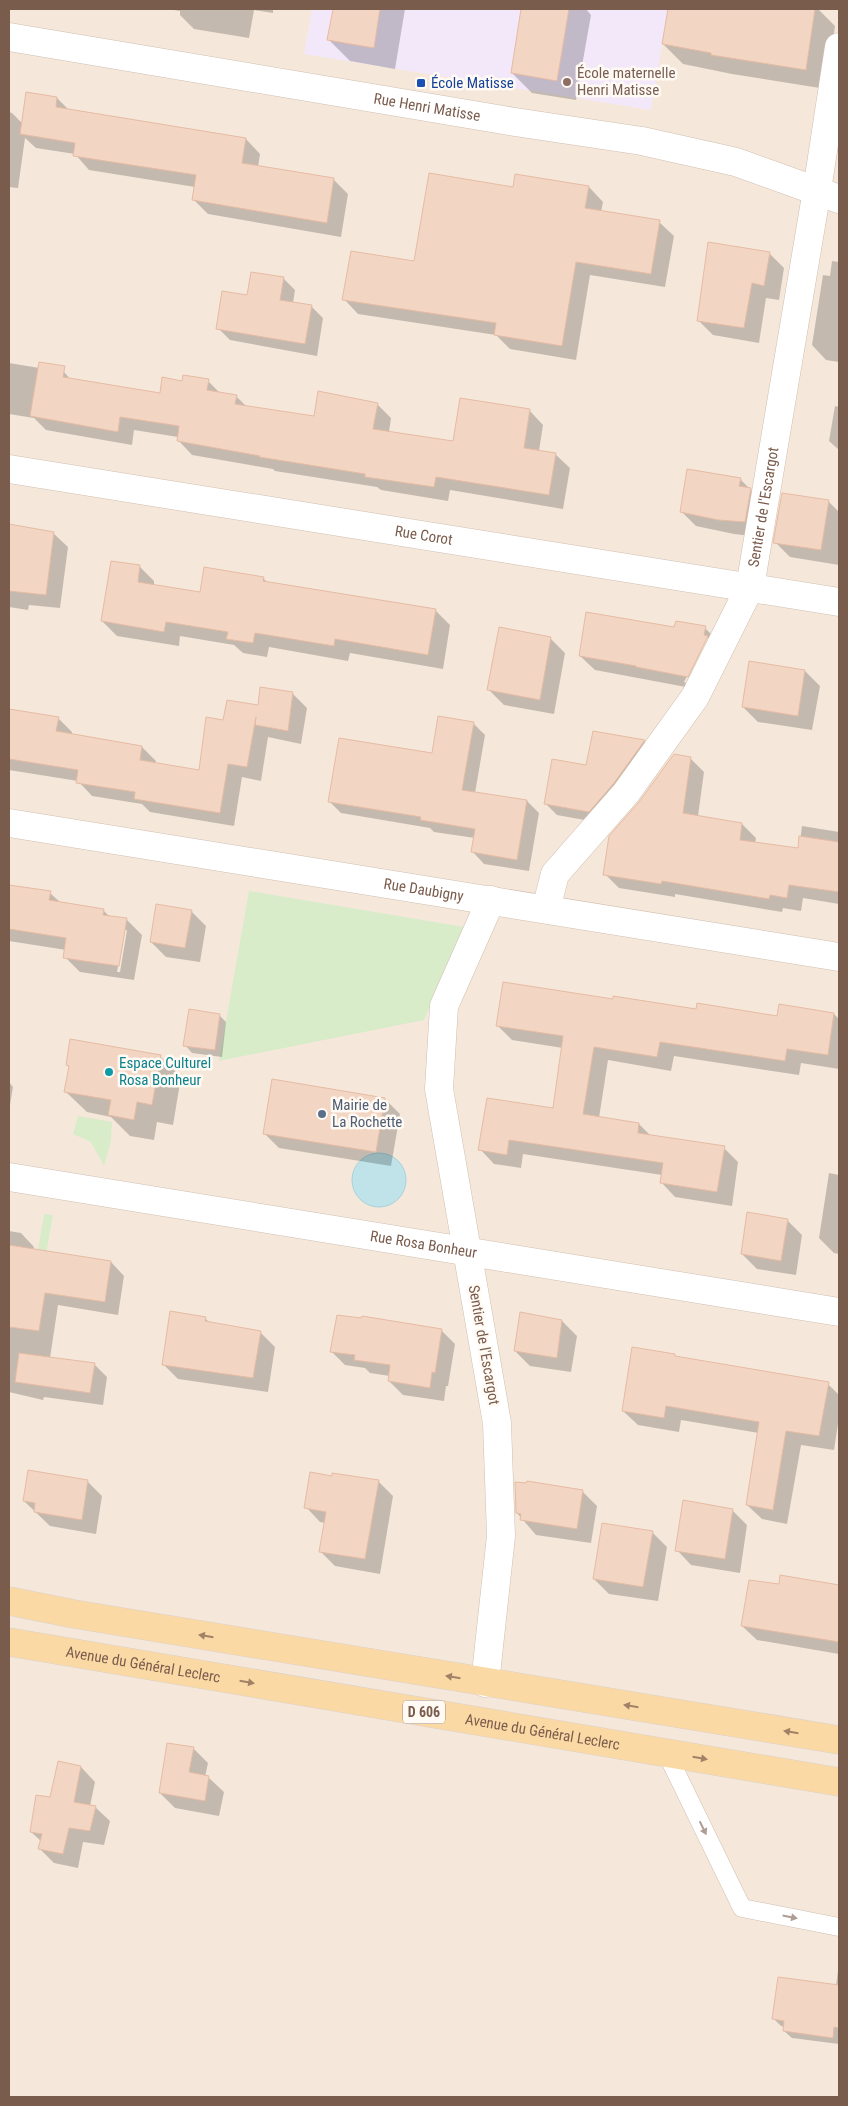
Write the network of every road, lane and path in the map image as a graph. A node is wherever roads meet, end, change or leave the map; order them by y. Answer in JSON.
{"nodes":[{"id":1,"x":9,"y":37,"type":"edge"},
{"id":2,"x":839,"y":47,"type":"edge"},
{"id":3,"x":828,"y":194,"type":"edge"},
{"id":4,"x":9,"y":468,"type":"edge"},
{"id":5,"x":750,"y":587,"type":"junction"},
{"id":6,"x":839,"y":602,"type":"edge"},
{"id":7,"x":9,"y":823,"type":"edge"},
{"id":8,"x":491,"y":900,"type":"junction"},
{"id":9,"x":546,"y":909,"type":"junction"},
{"id":10,"x":839,"y":957,"type":"edge"},
{"id":11,"x":9,"y":1177,"type":"edge"},
{"id":12,"x":467,"y":1252,"type":"junction"},
{"id":13,"x":839,"y":1312,"type":"edge"},
{"id":14,"x":9,"y":1601,"type":"edge"},
{"id":15,"x":9,"y":1642,"type":"edge"},
{"id":16,"x":485,"y":1683,"type":"junction"},
{"id":17,"x":839,"y":1740,"type":"edge"},
{"id":18,"x":666,"y":1752,"type":"junction"},
{"id":19,"x":839,"y":1782,"type":"edge"},
{"id":20,"x":839,"y":1927,"type":"edge"}],
"edges":[{"from":1,"to":3,"type":"street","name":"Rue Henri Matisse"},
{"from":2,"to":3,"type":"street","name":"Sentier de l'Escargot"},
{"from":3,"to":5,"type":"street","name":"Sentier de l'Escargot"},
{"from":4,"to":5,"type":"street","name":"Rue Corot"},
{"from":5,"to":6,"type":"street","name":"Rue Corot"},
{"from":5,"to":9,"type":"street","name":"Sentier de l'Escargot"},
{"from":7,"to":8,"type":"street","name":"Rue Daubigny"},
{"from":8,"to":9,"type":"street","name":"Rue Daubigny"},
{"from":8,"to":12,"type":"street","name":"Sentier de l'Escargot"},
{"from":9,"to":10,"type":"street","name":"Rue Daubigny"},
{"from":11,"to":12,"type":"street","name":"Rue Rosa Bonheur"},
{"from":12,"to":13,"type":"street","name":"Rue Rosa Bonheur"},
{"from":12,"to":16,"type":"street","name":"Sentier de l'Escargot"},
{"from":16,"to":14,"type":"main road","one_way":true},
{"from":15,"to":18,"type":"main road","name":"Avenue du Général Leclerc","number":"D 606","one_way":true},
{"from":17,"to":16,"type":"main road","one_way":true},
{"from":18,"to":19,"type":"main road","name":"Avenue du Général Leclerc","number":"D 606","one_way":true},
{"from":18,"to":20,"type":"lane","one_way":true}]}
